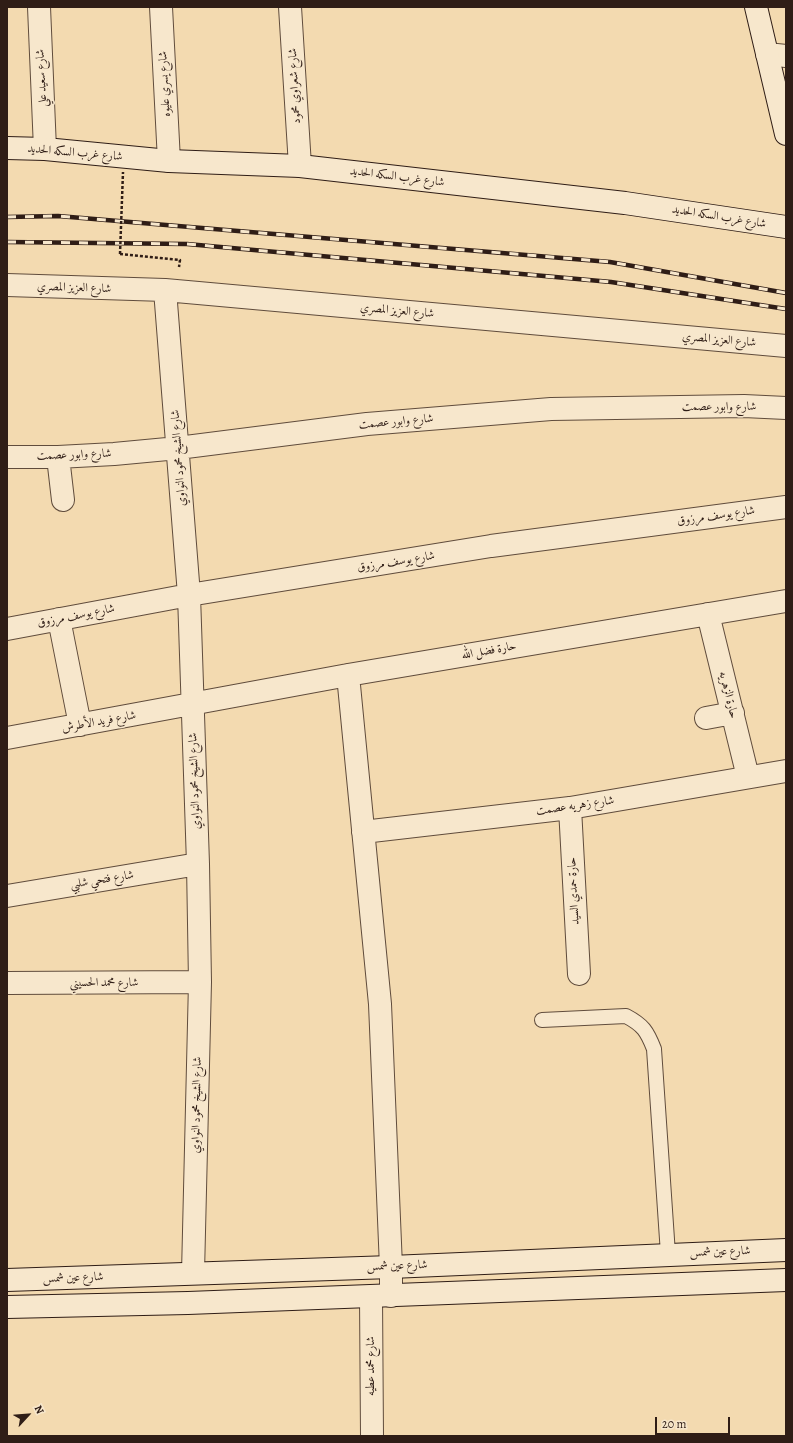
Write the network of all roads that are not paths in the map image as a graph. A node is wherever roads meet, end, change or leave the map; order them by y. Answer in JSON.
{"nodes":[{"id":1,"x":39,"y":7,"type":"edge"},
{"id":2,"x":161,"y":7,"type":"edge"},
{"id":3,"x":290,"y":7,"type":"edge"},
{"id":4,"x":756,"y":7,"type":"edge"},
{"id":5,"x":777,"y":55,"type":"edge"},
{"id":6,"x":786,"y":134,"type":"edge"},
{"id":7,"x":7,"y":148,"type":"edge"},
{"id":8,"x":45,"y":149,"type":"junction"},
{"id":9,"x":169,"y":161,"type":"junction"},
{"id":10,"x":300,"y":166,"type":"junction"},
{"id":11,"x":786,"y":227,"type":"edge"},
{"id":12,"x":7,"y":286,"type":"edge"},
{"id":13,"x":165,"y":290,"type":"junction"},
{"id":14,"x":786,"y":346,"type":"edge"},
{"id":15,"x":786,"y":408,"type":"edge"},
{"id":16,"x":178,"y":448,"type":"junction"},
{"id":17,"x":7,"y":457,"type":"edge"},
{"id":18,"x":58,"y":457,"type":"junction"},
{"id":19,"x":63,"y":500,"type":"dead end"},
{"id":20,"x":786,"y":507,"type":"edge"},
{"id":21,"x":189,"y":594,"type":"junction"},
{"id":22,"x":786,"y":600,"type":"edge"},
{"id":23,"x":708,"y":614,"type":"junction"},
{"id":24,"x":59,"y":619,"type":"junction"},
{"id":25,"x":7,"y":629,"type":"edge"},
{"id":26,"x":348,"y":676,"type":"junction"},
{"id":27,"x":192,"y":705,"type":"junction"},
{"id":28,"x":733,"y":713,"type":"junction"},
{"id":29,"x":706,"y":718,"type":"dead end"},
{"id":30,"x":80,"y":725,"type":"junction"},
{"id":31,"x":7,"y":738,"type":"edge"},
{"id":32,"x":786,"y":771,"type":"edge"},
{"id":33,"x":748,"y":777,"type":"junction"},
{"id":34,"x":570,"y":808,"type":"junction"},
{"id":35,"x":363,"y":832,"type":"junction"},
{"id":36,"x":198,"y":864,"type":"junction"},
{"id":37,"x":7,"y":896,"type":"edge"},
{"id":38,"x":579,"y":974,"type":"dead end"},
{"id":39,"x":200,"y":982,"type":"junction"},
{"id":40,"x":7,"y":983,"type":"edge"},
{"id":41,"x":542,"y":1020,"type":"dead end"},
{"id":42,"x":786,"y":1250,"type":"edge"},
{"id":43,"x":668,"y":1254,"type":"junction"},
{"id":44,"x":392,"y":1267,"type":"junction"},
{"id":45,"x":193,"y":1273,"type":"junction"},
{"id":46,"x":7,"y":1280,"type":"edge"},
{"id":47,"x":786,"y":1280,"type":"edge"},
{"id":48,"x":381,"y":1296,"type":"junction"},
{"id":49,"x":7,"y":1307,"type":"edge"},
{"id":50,"x":372,"y":1436,"type":"edge"}],
"edges":[{"from":1,"to":8,"type":"street","name":"شارع سعيد علي"},
{"from":2,"to":9,"type":"street","name":"شارع يسري عليوه"},
{"from":3,"to":10,"type":"street","name":"شارع شعراوي محمود"},
{"from":4,"to":5,"type":"street"},
{"from":5,"to":6,"type":"street"},
{"from":7,"to":8,"type":"street","name":"شارع غرب السكه الحديد"},
{"from":8,"to":9,"type":"street","name":"شارع غرب السكه الحديد"},
{"from":9,"to":10,"type":"street","name":"شارع غرب السكه الحديد"},
{"from":10,"to":11,"type":"street","name":"شارع غرب السكه الحديد"},
{"from":12,"to":13,"type":"street","name":"شارع العزيز المصري"},
{"from":13,"to":14,"type":"street","name":"شارع العزيز المصري"},
{"from":13,"to":16,"type":"street","name":"شارع الشيخ محمود النواوي"},
{"from":15,"to":16,"type":"street","name":"شارع وابور عصمت"},
{"from":16,"to":18,"type":"street","name":"شارع وابور عصمت"},
{"from":16,"to":21,"type":"street","name":"شارع الشيخ محمود النواوي"},
{"from":17,"to":18,"type":"street","name":"شارع وابور عصمت"},
{"from":18,"to":19,"type":"street"},
{"from":20,"to":21,"type":"street","name":"شارع يوسف مرزوق"},
{"from":21,"to":24,"type":"street","name":"شارع يوسف مرزوق"},
{"from":21,"to":27,"type":"street","name":"شارع الشيخ محمود النواوي"},
{"from":22,"to":23,"type":"street","name":"حارة فضل الله"},
{"from":23,"to":26,"type":"street","name":"حارة فضل الله"},
{"from":23,"to":28,"type":"street","name":"حارة الزهريه"},
{"from":24,"to":25,"type":"street","name":"شارع يوسف مرزوق"},
{"from":24,"to":30,"type":"street"},
{"from":26,"to":27,"type":"street","name":"حارة فضل الله"},
{"from":26,"to":35,"type":"street","name":"شارع محمد عطيه"},
{"from":27,"to":30,"type":"street","name":"شارع فريد الأطرش"},
{"from":27,"to":36,"type":"street","name":"شارع الشيخ محمود النواوي"},
{"from":28,"to":29,"type":"street"},
{"from":28,"to":33,"type":"street","name":"حارة الزهريه"},
{"from":30,"to":31,"type":"street","name":"شارع فريد الأطرش"},
{"from":32,"to":33,"type":"street","name":"شارع زهريه عصمت"},
{"from":33,"to":34,"type":"street","name":"شارع زهريه عصمت"},
{"from":34,"to":35,"type":"street","name":"شارع زهريه عصمت"},
{"from":34,"to":38,"type":"street","name":"حارة حمدي السيد"},
{"from":35,"to":44,"type":"street","name":"شارع محمد عطيه"},
{"from":36,"to":37,"type":"street","name":"شارع فتحي شلبي"},
{"from":36,"to":39,"type":"street","name":"شارع الشيخ محمود النواوي"},
{"from":39,"to":40,"type":"street","name":"شارع محمد الحسيني"},
{"from":39,"to":45,"type":"street","name":"شارع الشيخ محمود النواوي"},
{"from":41,"to":43,"type":"lane"},
{"from":42,"to":43,"type":"street","name":"شارع عين شمس"},
{"from":43,"to":44,"type":"street","name":"شارع عين شمس"},
{"from":44,"to":45,"type":"street","name":"شارع عين شمس"},
{"from":44,"to":48,"type":"street","name":"شارع محمد عطيه"},
{"from":45,"to":46,"type":"street","name":"شارع عين شمس"},
{"from":47,"to":48,"type":"street"},
{"from":48,"to":49,"type":"street"},
{"from":48,"to":50,"type":"street","name":"شارع محمد عطيه"}]}
